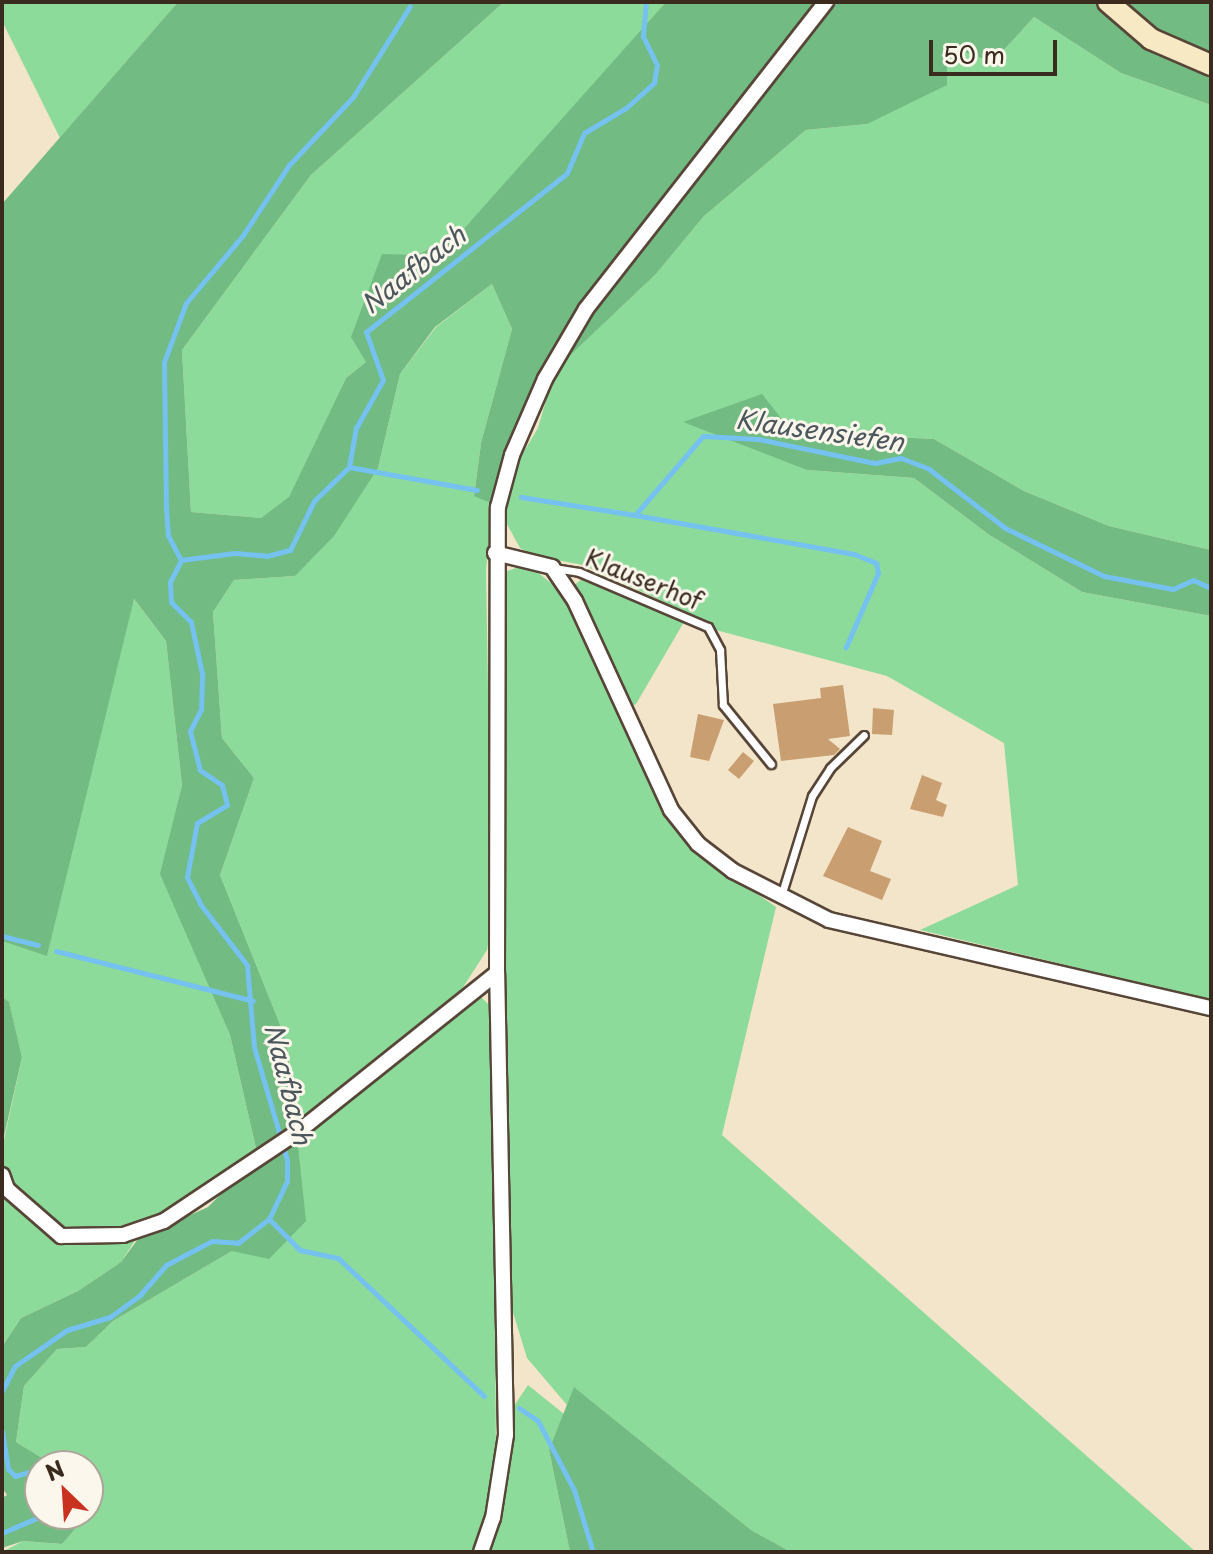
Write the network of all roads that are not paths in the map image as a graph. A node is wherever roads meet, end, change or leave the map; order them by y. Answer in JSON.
{"nodes":[{"id":1,"x":826,"y":2,"type":"edge"},
{"id":2,"x":1108,"y":2,"type":"edge"},
{"id":3,"x":1211,"y":65,"type":"edge"},
{"id":4,"x":495,"y":553,"type":"junction"},
{"id":5,"x":552,"y":567,"type":"junction"},
{"id":6,"x":864,"y":735,"type":"dead end"},
{"id":7,"x":771,"y":764,"type":"dead end"},
{"id":8,"x":780,"y":898,"type":"junction"},
{"id":9,"x":497,"y":973,"type":"junction"},
{"id":10,"x":1211,"y":1008,"type":"edge"},
{"id":11,"x":2,"y":1175,"type":"edge"},
{"id":12,"x":481,"y":1552,"type":"edge"}],
"edges":[{"from":1,"to":4,"type":"street"},
{"from":2,"to":3,"type":"main road"},
{"from":4,"to":5,"type":"street"},
{"from":4,"to":9,"type":"street"},
{"from":5,"to":7,"type":"lane","name":"Klauserhof"},
{"from":5,"to":8,"type":"street"},
{"from":6,"to":8,"type":"lane"},
{"from":8,"to":10,"type":"street"},
{"from":9,"to":11,"type":"street"},
{"from":9,"to":12,"type":"street"}]}
